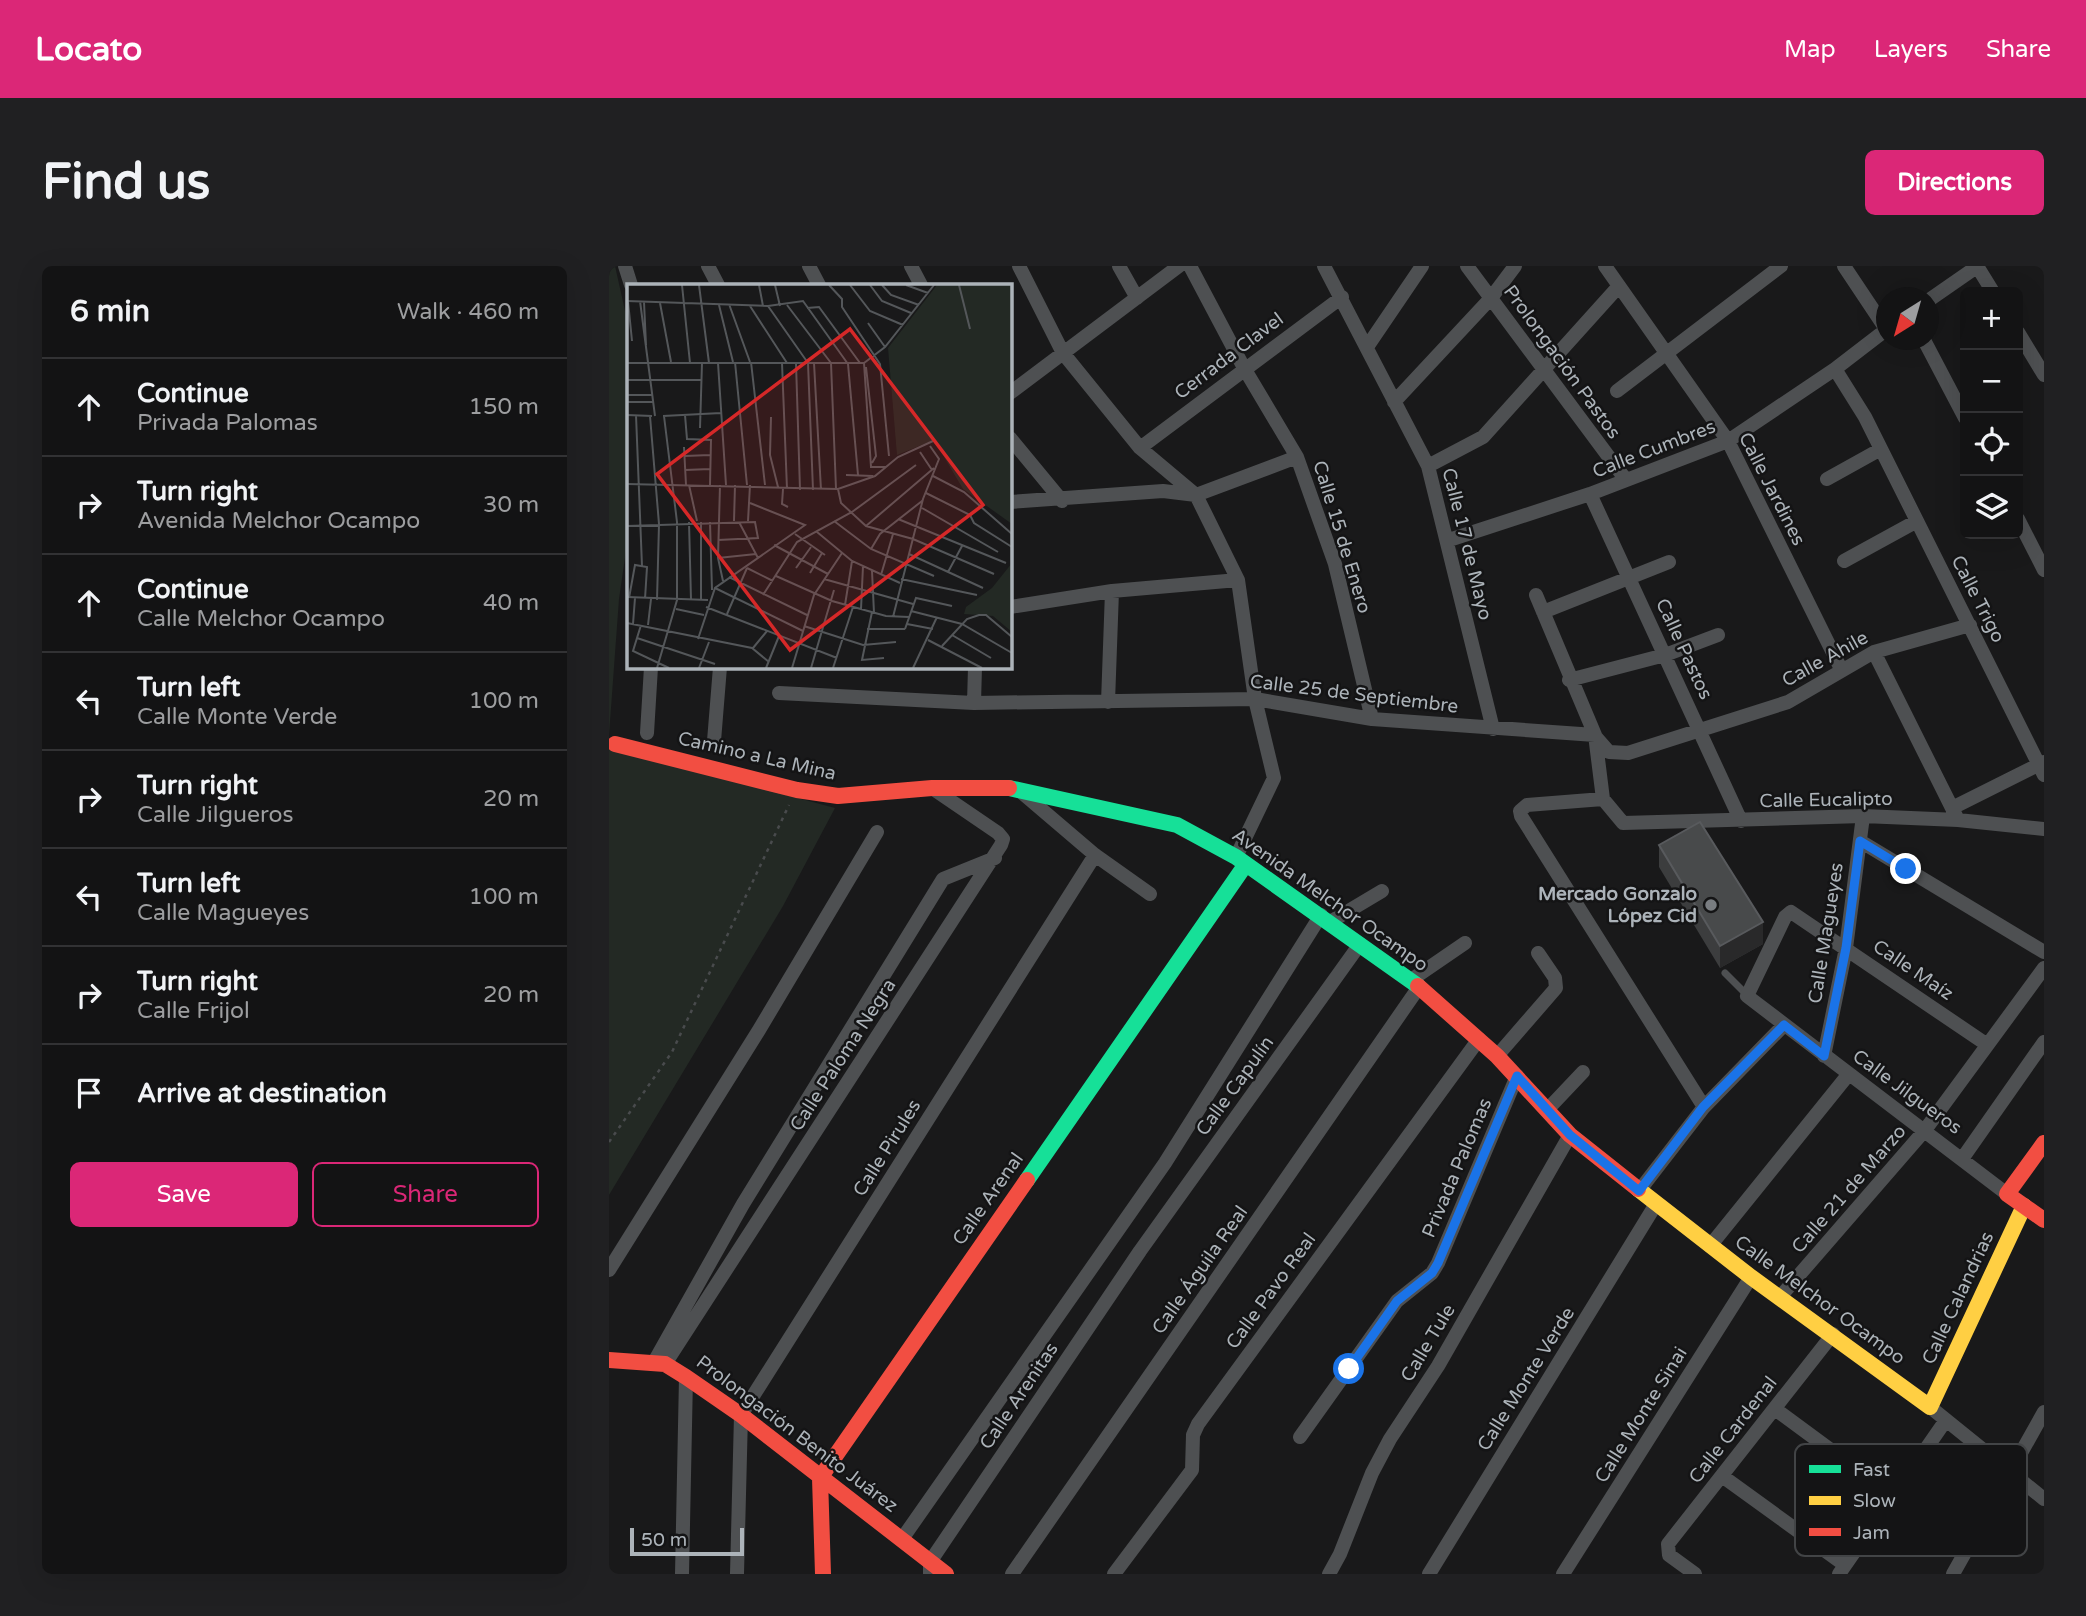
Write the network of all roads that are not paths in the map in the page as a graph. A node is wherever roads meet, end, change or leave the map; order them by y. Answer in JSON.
{"nodes":[{"id":1,"x":625,"y":266,"type":"edge"},
{"id":2,"x":708,"y":266,"type":"edge"},
{"id":3,"x":810,"y":266,"type":"edge"},
{"id":4,"x":912,"y":266,"type":"edge"},
{"id":5,"x":1019,"y":266,"type":"edge"},
{"id":6,"x":1119,"y":266,"type":"edge"},
{"id":7,"x":1179,"y":266,"type":"edge"},
{"id":8,"x":1190,"y":266,"type":"edge"},
{"id":9,"x":1324,"y":266,"type":"edge"},
{"id":10,"x":1422,"y":266,"type":"edge"},
{"id":11,"x":1467,"y":266,"type":"edge"},
{"id":12,"x":1515,"y":266,"type":"edge"},
{"id":13,"x":1605,"y":266,"type":"edge"},
{"id":14,"x":1781,"y":266,"type":"edge"},
{"id":15,"x":1845,"y":266,"type":"edge"},
{"id":16,"x":1977,"y":266,"type":"edge"},
{"id":17,"x":631,"y":284,"type":"edge"},
{"id":18,"x":717,"y":284,"type":"edge"},
{"id":19,"x":819,"y":284,"type":"edge"},
{"id":20,"x":921,"y":284,"type":"edge"},
{"id":21,"x":1619,"y":286,"type":"junction"},
{"id":22,"x":1990,"y":287,"type":"edge"},
{"id":23,"x":1939,"y":293,"type":"edge"},
{"id":24,"x":1342,"y":297,"type":"junction"},
{"id":25,"x":1137,"y":298,"type":"junction"},
{"id":26,"x":1491,"y":298,"type":"junction"},
{"id":27,"x":1876,"y":314,"type":"edge"},
{"id":28,"x":1876,"y":337,"type":"edge"},
{"id":29,"x":2023,"y":340,"type":"edge"},
{"id":30,"x":1367,"y":347,"type":"junction"},
{"id":31,"x":1929,"y":350,"type":"edge"},
{"id":32,"x":1667,"y":351,"type":"junction"},
{"id":33,"x":1063,"y":353,"type":"junction"},
{"id":34,"x":1244,"y":368,"type":"junction"},
{"id":35,"x":1544,"y":369,"type":"junction"},
{"id":36,"x":1835,"y":369,"type":"junction"},
{"id":37,"x":2043,"y":371,"type":"edge"},
{"id":38,"x":1617,"y":391,"type":"dead end"},
{"id":39,"x":1011,"y":392,"type":"edge"},
{"id":40,"x":1394,"y":402,"type":"junction"},
{"id":41,"x":1962,"y":413,"type":"edge"},
{"id":42,"x":1011,"y":439,"type":"edge"},
{"id":43,"x":1728,"y":441,"type":"junction"},
{"id":44,"x":1140,"y":448,"type":"junction"},
{"id":45,"x":1881,"y":449,"type":"junction"},
{"id":46,"x":1297,"y":457,"type":"junction"},
{"id":47,"x":1428,"y":466,"type":"junction"},
{"id":48,"x":1827,"y":479,"type":"dead end"},
{"id":49,"x":1626,"y":480,"type":"junction"},
{"id":50,"x":1590,"y":494,"type":"junction"},
{"id":51,"x":1196,"y":495,"type":"junction"},
{"id":52,"x":1062,"y":501,"type":"junction"},
{"id":53,"x":1011,"y":502,"type":"edge"},
{"id":54,"x":1917,"y":521,"type":"junction"},
{"id":55,"x":2023,"y":529,"type":"edge"},
{"id":56,"x":1448,"y":540,"type":"junction"},
{"id":57,"x":1844,"y":561,"type":"dead end"},
{"id":58,"x":1669,"y":562,"type":"dead end"},
{"id":59,"x":2044,"y":570,"type":"edge"},
{"id":60,"x":1628,"y":576,"type":"junction"},
{"id":61,"x":1238,"y":580,"type":"junction"},
{"id":62,"x":1112,"y":592,"type":"junction"},
{"id":63,"x":1536,"y":595,"type":"dead end"},
{"id":64,"x":1011,"y":607,"type":"edge"},
{"id":65,"x":1543,"y":612,"type":"junction"},
{"id":66,"x":1970,"y":625,"type":"junction"},
{"id":67,"x":1718,"y":635,"type":"dead end"},
{"id":68,"x":1874,"y":652,"type":"junction"},
{"id":69,"x":1665,"y":654,"type":"junction"},
{"id":70,"x":651,"y":668,"type":"edge"},
{"id":71,"x":720,"y":668,"type":"edge"},
{"id":72,"x":975,"y":668,"type":"edge"},
{"id":73,"x":1841,"y":669,"type":"junction"},
{"id":74,"x":1569,"y":680,"type":"junction"},
{"id":75,"x":779,"y":693,"type":"dead end"},
{"id":76,"x":1255,"y":699,"type":"junction"},
{"id":77,"x":1108,"y":702,"type":"junction"},
{"id":78,"x":974,"y":703,"type":"junction"},
{"id":79,"x":1372,"y":719,"type":"junction"},
{"id":80,"x":1493,"y":729,"type":"junction"},
{"id":81,"x":1700,"y":730,"type":"junction"},
{"id":82,"x":647,"y":733,"type":"dead end"},
{"id":83,"x":1595,"y":735,"type":"junction"},
{"id":84,"x":714,"y":741,"type":"dead end"},
{"id":85,"x":615,"y":744,"type":"dead end"},
{"id":86,"x":2043,"y":767,"type":"edge"},
{"id":87,"x":932,"y":788,"type":"junction"},
{"id":88,"x":1016,"y":788,"type":"junction"},
{"id":89,"x":1603,"y":799,"type":"junction"},
{"id":90,"x":1955,"y":814,"type":"junction"},
{"id":91,"x":1863,"y":816,"type":"junction"},
{"id":92,"x":1741,"y":821,"type":"junction"},
{"id":93,"x":2044,"y":829,"type":"edge"},
{"id":94,"x":877,"y":832,"type":"dead end"},
{"id":95,"x":1860,"y":841,"type":"junction"},
{"id":96,"x":1095,"y":855,"type":"junction"},
{"id":97,"x":995,"y":858,"type":"junction"},
{"id":98,"x":1241,"y":861,"type":"junction"},
{"id":99,"x":1382,"y":891,"type":"dead end"},
{"id":100,"x":1150,"y":894,"type":"dead end"},
{"id":101,"x":1325,"y":918,"type":"junction"},
{"id":102,"x":1465,"y":943,"type":"dead end"},
{"id":103,"x":1360,"y":944,"type":"junction"},
{"id":104,"x":1846,"y":948,"type":"junction"},
{"id":105,"x":1538,"y":953,"type":"dead end"},
{"id":106,"x":2044,"y":953,"type":"edge"},
{"id":107,"x":2044,"y":968,"type":"edge"},
{"id":108,"x":1725,"y":973,"type":"dead end"},
{"id":109,"x":1415,"y":984,"type":"junction"},
{"id":110,"x":1747,"y":996,"type":"junction"},
{"id":111,"x":1784,"y":1025,"type":"junction"},
{"id":112,"x":1479,"y":1039,"type":"junction"},
{"id":113,"x":2044,"y":1042,"type":"edge"},
{"id":114,"x":1986,"y":1044,"type":"junction"},
{"id":115,"x":1497,"y":1056,"type":"junction"},
{"id":116,"x":1824,"y":1056,"type":"junction"},
{"id":117,"x":1583,"y":1072,"type":"dead end"},
{"id":118,"x":1848,"y":1075,"type":"junction"},
{"id":119,"x":1517,"y":1076,"type":"junction"},
{"id":120,"x":1703,"y":1107,"type":"junction"},
{"id":121,"x":1548,"y":1109,"type":"junction"},
{"id":122,"x":1925,"y":1130,"type":"junction"},
{"id":123,"x":1570,"y":1135,"type":"junction"},
{"id":124,"x":2044,"y":1143,"type":"edge"},
{"id":125,"x":1962,"y":1159,"type":"junction"},
{"id":126,"x":1639,"y":1191,"type":"junction"},
{"id":127,"x":2007,"y":1194,"type":"junction"},
{"id":128,"x":1656,"y":1204,"type":"junction"},
{"id":129,"x":2024,"y":1206,"type":"junction"},
{"id":130,"x":2044,"y":1220,"type":"edge"},
{"id":131,"x":1710,"y":1246,"type":"junction"},
{"id":132,"x":1140,"y":1251,"type":"joint"},
{"id":133,"x":609,"y":1270,"type":"edge"},
{"id":134,"x":1751,"y":1277,"type":"junction"},
{"id":135,"x":1780,"y":1297,"type":"junction"},
{"id":136,"x":1833,"y":1334,"type":"junction"},
{"id":137,"x":609,"y":1360,"type":"edge"},
{"id":138,"x":659,"y":1364,"type":"junction"},
{"id":139,"x":686,"y":1377,"type":"junction"},
{"id":140,"x":1930,"y":1407,"type":"junction"},
{"id":141,"x":1775,"y":1409,"type":"junction"},
{"id":142,"x":2044,"y":1412,"type":"edge"},
{"id":143,"x":741,"y":1415,"type":"junction"},
{"id":144,"x":1946,"y":1420,"type":"junction"},
{"id":145,"x":1300,"y":1437,"type":"dead end"},
{"id":146,"x":1822,"y":1444,"type":"edge"},
{"id":147,"x":1929,"y":1444,"type":"edge"},
{"id":148,"x":1976,"y":1444,"type":"edge"},
{"id":149,"x":2026,"y":1444,"type":"edge"},
{"id":150,"x":1723,"y":1476,"type":"junction"},
{"id":151,"x":820,"y":1478,"type":"junction"},
{"id":152,"x":2027,"y":1485,"type":"edge"},
{"id":153,"x":2044,"y":1499,"type":"edge"},
{"id":154,"x":1795,"y":1532,"type":"edge"},
{"id":155,"x":902,"y":1539,"type":"junction"},
{"id":156,"x":1825,"y":1556,"type":"edge"},
{"id":157,"x":1963,"y":1556,"type":"edge"},
{"id":158,"x":930,"y":1568,"type":"edge"},
{"id":159,"x":1842,"y":1569,"type":"edge"},
{"id":160,"x":681,"y":1574,"type":"edge"},
{"id":161,"x":737,"y":1574,"type":"edge"},
{"id":162,"x":823,"y":1574,"type":"edge"},
{"id":163,"x":946,"y":1574,"type":"edge"},
{"id":164,"x":1012,"y":1574,"type":"edge"},
{"id":165,"x":1114,"y":1574,"type":"edge"},
{"id":166,"x":1329,"y":1574,"type":"edge"},
{"id":167,"x":1429,"y":1574,"type":"edge"},
{"id":168,"x":1563,"y":1574,"type":"edge"},
{"id":169,"x":1695,"y":1574,"type":"edge"},
{"id":170,"x":1953,"y":1574,"type":"edge"}],
"edges":[{"from":1,"to":17,"type":"street"},
{"from":2,"to":18,"type":"street"},
{"from":3,"to":19,"type":"street"},
{"from":4,"to":20,"type":"street"},
{"from":5,"to":33,"type":"street"},
{"from":6,"to":25,"type":"street"},
{"from":7,"to":25,"type":"street"},
{"from":8,"to":34,"type":"street","name":"Calle 15 de Enero"},
{"from":9,"to":24,"type":"street","name":"Calle 17 de Mayo"},
{"from":10,"to":30,"type":"street"},
{"from":11,"to":26,"type":"street","name":"Prolongación Pastos"},
{"from":12,"to":26,"type":"street"},
{"from":13,"to":21,"type":"street","name":"Calle Jardines"},
{"from":14,"to":32,"type":"street"},
{"from":15,"to":27,"type":"street"},
{"from":16,"to":22,"type":"street"},
{"from":16,"to":23,"type":"street"},
{"from":21,"to":32,"type":"street","name":"Calle Jardines"},
{"from":21,"to":35,"type":"street"},
{"from":24,"to":30,"type":"street","name":"Calle 17 de Mayo"},
{"from":24,"to":34,"type":"street","name":"Cerrada Clavel"},
{"from":25,"to":33,"type":"street"},
{"from":26,"to":35,"type":"street","name":"Prolongación Pastos"},
{"from":26,"to":40,"type":"street"},
{"from":28,"to":36,"type":"street","name":"Calle Cumbres"},
{"from":29,"to":37,"type":"street"},
{"from":30,"to":40,"type":"street","name":"Calle 17 de Mayo"},
{"from":31,"to":41,"type":"street"},
{"from":32,"to":38,"type":"street"},
{"from":32,"to":43,"type":"street","name":"Calle Jardines"},
{"from":33,"to":39,"type":"street"},
{"from":33,"to":44,"type":"street"},
{"from":34,"to":44,"type":"street","name":"Cerrada Clavel"},
{"from":34,"to":46,"type":"street","name":"Calle 15 de Enero"},
{"from":35,"to":47,"type":"street"},
{"from":35,"to":49,"type":"street","name":"Prolongación Pastos"},
{"from":36,"to":43,"type":"street","name":"Calle Cumbres"},
{"from":36,"to":45,"type":"street","name":"Calle Trigo"},
{"from":40,"to":47,"type":"street","name":"Calle 17 de Mayo"},
{"from":42,"to":52,"type":"street"},
{"from":43,"to":49,"type":"street","name":"Calle Cumbres"},
{"from":43,"to":73,"type":"street","name":"Calle Jardines"},
{"from":44,"to":51,"type":"street"},
{"from":45,"to":48,"type":"street"},
{"from":45,"to":54,"type":"street","name":"Calle Trigo"},
{"from":46,"to":51,"type":"street"},
{"from":46,"to":79,"type":"street","name":"Calle 15 de Enero"},
{"from":47,"to":56,"type":"street","name":"Calle 17 de Mayo"},
{"from":49,"to":50,"type":"street","name":"Calle Cumbres"},
{"from":50,"to":56,"type":"street","name":"Calle Cumbres"},
{"from":50,"to":60,"type":"street","name":"Calle Pastos"},
{"from":51,"to":52,"type":"street"},
{"from":51,"to":61,"type":"street"},
{"from":52,"to":53,"type":"street"},
{"from":54,"to":57,"type":"street"},
{"from":54,"to":66,"type":"street","name":"Calle Trigo"},
{"from":55,"to":59,"type":"street"},
{"from":56,"to":80,"type":"street","name":"Calle 17 de Mayo"},
{"from":58,"to":60,"type":"street"},
{"from":60,"to":65,"type":"street"},
{"from":60,"to":69,"type":"street","name":"Calle Pastos"},
{"from":61,"to":62,"type":"street"},
{"from":61,"to":76,"type":"street"},
{"from":62,"to":64,"type":"street"},
{"from":62,"to":77,"type":"street"},
{"from":63,"to":65,"type":"street"},
{"from":65,"to":74,"type":"street"},
{"from":66,"to":68,"type":"street","name":"Calle Ahile"},
{"from":66,"to":86,"type":"street","name":"Calle Trigo"},
{"from":67,"to":69,"type":"street"},
{"from":68,"to":73,"type":"street","name":"Calle Ahile"},
{"from":68,"to":90,"type":"street"},
{"from":69,"to":74,"type":"street"},
{"from":69,"to":81,"type":"street","name":"Calle Pastos"},
{"from":70,"to":82,"type":"street"},
{"from":71,"to":84,"type":"street"},
{"from":72,"to":78,"type":"street"},
{"from":73,"to":81,"type":"street","name":"Calle Ahile"},
{"from":74,"to":83,"type":"street"},
{"from":75,"to":78,"type":"street","name":"Calle 25 de Septiembre"},
{"from":76,"to":77,"type":"street","name":"Calle 25 de Septiembre"},
{"from":76,"to":79,"type":"street","name":"Calle 25 de Septiembre"},
{"from":76,"to":98,"type":"street"},
{"from":77,"to":78,"type":"street","name":"Calle 25 de Septiembre"},
{"from":79,"to":80,"type":"street","name":"Calle 25 de Septiembre"},
{"from":80,"to":83,"type":"street","name":"Calle 25 de Septiembre"},
{"from":81,"to":83,"type":"street","name":"Calle Ahile"},
{"from":81,"to":92,"type":"street","name":"Calle Pastos"},
{"from":83,"to":89,"type":"street"},
{"from":85,"to":87,"type":"street","name":"Camino a La Mina"},
{"from":86,"to":90,"type":"street"},
{"from":87,"to":88,"type":"street","name":"Camino a La Mina"},
{"from":87,"to":97,"type":"street"},
{"from":88,"to":96,"type":"street"},
{"from":88,"to":98,"type":"street","name":"Avenida Melchor Ocampo"},
{"from":89,"to":92,"type":"street","name":"Calle Eucalipto"},
{"from":89,"to":120,"type":"street"},
{"from":90,"to":91,"type":"street","name":"Calle Eucalipto"},
{"from":90,"to":93,"type":"street","name":"Calle Eucalipto"},
{"from":91,"to":92,"type":"street","name":"Calle Eucalipto"},
{"from":91,"to":95,"type":"street","name":"Calle Magueyes"},
{"from":94,"to":133,"type":"street"},
{"from":95,"to":104,"type":"street","name":"Calle Magueyes"},
{"from":95,"to":106,"type":"street"},
{"from":96,"to":100,"type":"street"},
{"from":96,"to":143,"type":"street","name":"Calle Pirules"},
{"from":97,"to":138,"type":"street","name":"Calle Paloma Negra"},
{"from":97,"to":138,"type":"street"},
{"from":98,"to":101,"type":"street","name":"Avenida Melchor Ocampo"},
{"from":98,"to":151,"type":"street","name":"Calle Arenal"},
{"from":99,"to":101,"type":"street"},
{"from":101,"to":103,"type":"street","name":"Avenida Melchor Ocampo"},
{"from":101,"to":155,"type":"street"},
{"from":102,"to":109,"type":"street"},
{"from":103,"to":109,"type":"street","name":"Avenida Melchor Ocampo"},
{"from":103,"to":132,"type":"street","name":"Calle Capulín"},
{"from":104,"to":110,"type":"street","name":"Calle Maíz"},
{"from":104,"to":114,"type":"street","name":"Calle Maíz"},
{"from":104,"to":116,"type":"street","name":"Calle Magueyes"},
{"from":105,"to":115,"type":"street"},
{"from":107,"to":114,"type":"street","name":"Calle 21 de Marzo"},
{"from":108,"to":110,"type":"lane"},
{"from":109,"to":112,"type":"street","name":"Avenida Melchor Ocampo"},
{"from":109,"to":164,"type":"street","name":"Calle Águila Real"},
{"from":110,"to":111,"type":"street","name":"Calle Jilgueros"},
{"from":111,"to":116,"type":"street","name":"Calle Jilgueros"},
{"from":111,"to":120,"type":"street"},
{"from":112,"to":115,"type":"street","name":"Avenida Melchor Ocampo"},
{"from":112,"to":165,"type":"street","name":"Calle Pavo Real"},
{"from":113,"to":125,"type":"street"},
{"from":114,"to":122,"type":"street","name":"Calle 21 de Marzo"},
{"from":115,"to":119,"type":"street","name":"Avenida Melchor Ocampo"},
{"from":116,"to":118,"type":"street","name":"Calle Jilgueros"},
{"from":117,"to":121,"type":"street"},
{"from":118,"to":122,"type":"street","name":"Calle Jilgueros"},
{"from":118,"to":131,"type":"street"},
{"from":119,"to":121,"type":"street","name":"Avenida Melchor Ocampo"},
{"from":119,"to":145,"type":"street","name":"Privada Palomas"},
{"from":120,"to":126,"type":"street"},
{"from":121,"to":123,"type":"street","name":"Avenida Melchor Ocampo"},
{"from":122,"to":125,"type":"street","name":"Calle Jilgueros"},
{"from":122,"to":135,"type":"street","name":"Calle 21 de Marzo"},
{"from":123,"to":126,"type":"street","name":"Calle Melchor Ocampo"},
{"from":123,"to":166,"type":"street","name":"Calle Tule"},
{"from":124,"to":127,"type":"street"},
{"from":125,"to":127,"type":"street","name":"Calle Jilgueros"},
{"from":126,"to":128,"type":"street","name":"Calle Melchor Ocampo"},
{"from":127,"to":129,"type":"street","name":"Calle Jilgueros"},
{"from":128,"to":131,"type":"street","name":"Calle Melchor Ocampo"},
{"from":128,"to":167,"type":"street","name":"Calle Monte Verde"},
{"from":129,"to":130,"type":"street","name":"Calle Jilgueros"},
{"from":129,"to":140,"type":"street","name":"Calle Calandrias"},
{"from":131,"to":134,"type":"street","name":"Calle Melchor Ocampo"},
{"from":132,"to":158,"type":"street","name":"Calle Arenitas"},
{"from":134,"to":135,"type":"street","name":"Calle Melchor Ocampo"},
{"from":134,"to":168,"type":"street","name":"Calle Monte Sinai"},
{"from":135,"to":136,"type":"street","name":"Calle Melchor Ocampo"},
{"from":136,"to":140,"type":"street","name":"Calle Melchor Ocampo"},
{"from":136,"to":141,"type":"street","name":"Calle Cardenal"},
{"from":137,"to":138,"type":"street","name":"Prolongación Benito Juárez"},
{"from":138,"to":139,"type":"street","name":"Prolongación Benito Juárez"},
{"from":139,"to":143,"type":"street","name":"Prolongación Benito Juárez"},
{"from":139,"to":160,"type":"street"},
{"from":140,"to":144,"type":"street","name":"Calle Melchor Ocampo"},
{"from":141,"to":146,"type":"street"},
{"from":141,"to":150,"type":"street","name":"Calle Cardenal"},
{"from":142,"to":149,"type":"street"},
{"from":143,"to":151,"type":"street","name":"Prolongación Benito Juárez"},
{"from":143,"to":161,"type":"street"},
{"from":144,"to":147,"type":"street"},
{"from":144,"to":148,"type":"street","name":"Calle Melchor Ocampo"},
{"from":150,"to":154,"type":"street"},
{"from":150,"to":169,"type":"street","name":"Calle Cardenal"},
{"from":151,"to":155,"type":"street","name":"Prolongación Benito Juárez"},
{"from":151,"to":162,"type":"street"},
{"from":152,"to":153,"type":"street","name":"Calle Melchor Ocampo"},
{"from":155,"to":158,"type":"street","name":"Prolongación Benito Juárez"},
{"from":156,"to":159,"type":"street"},
{"from":157,"to":170,"type":"street"},
{"from":158,"to":163,"type":"street","name":"Prolongación Benito Juárez"}]}
